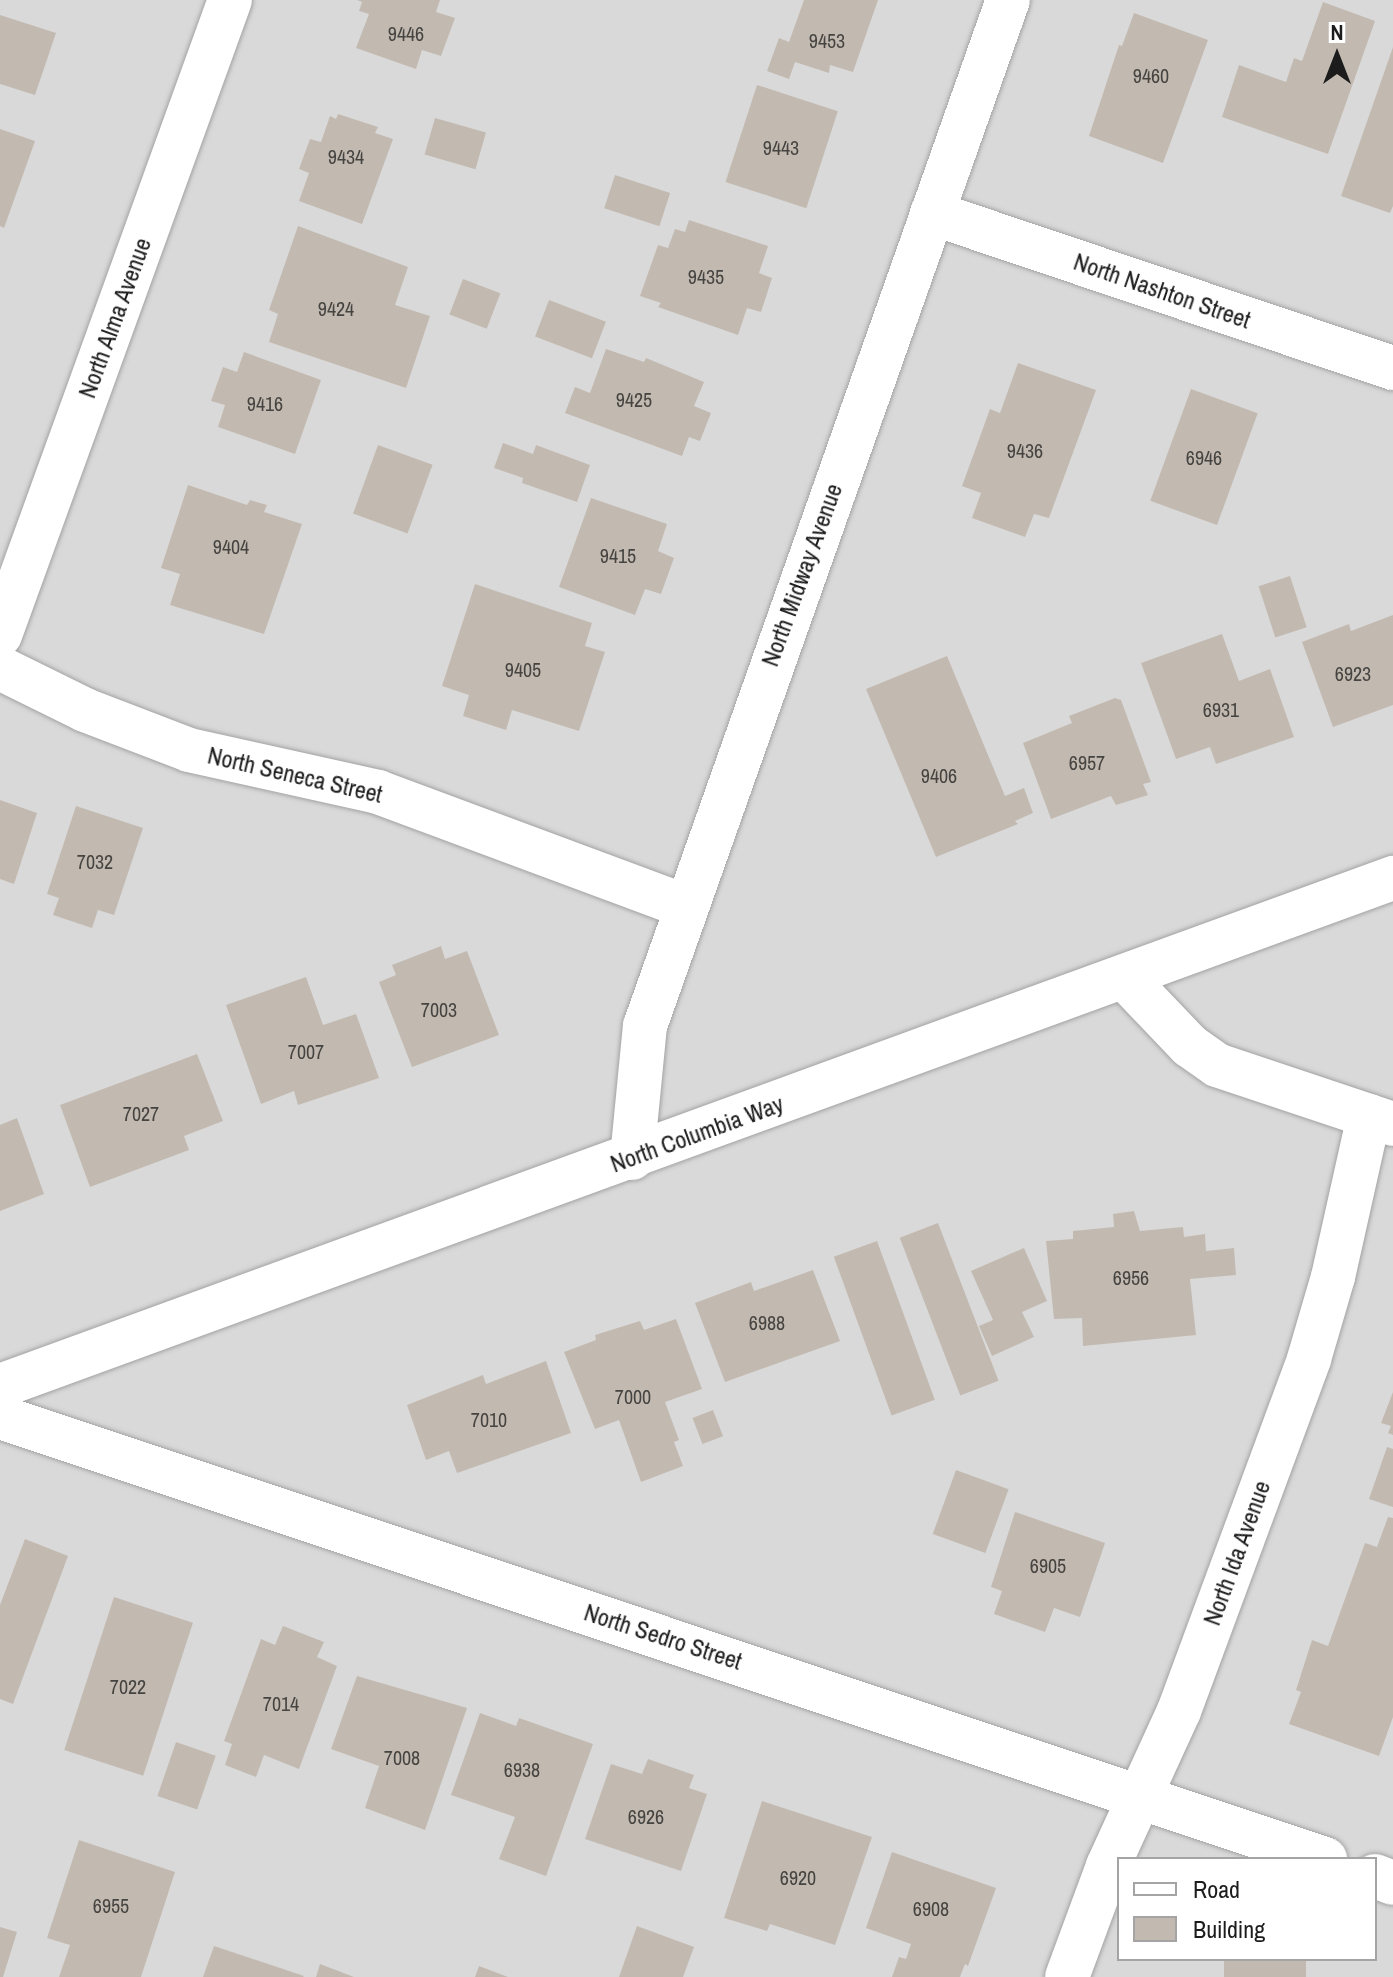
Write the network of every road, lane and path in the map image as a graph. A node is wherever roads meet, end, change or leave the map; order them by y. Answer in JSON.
{"nodes":[{"id":1,"x":230,"y":0,"type":"edge"},
{"id":2,"x":1008,"y":0,"type":"edge"},
{"id":3,"x":932,"y":213,"type":"junction"},
{"id":4,"x":1393,"y":368,"type":"edge"},
{"id":5,"x":0,"y":635,"type":"edge"},
{"id":6,"x":0,"y":668,"type":"edge"},
{"id":7,"x":1393,"y":878,"type":"edge"},
{"id":8,"x":684,"y":906,"type":"junction"},
{"id":9,"x":1124,"y":977,"type":"junction"},
{"id":10,"x":1381,"y":1120,"type":"edge"},
{"id":11,"x":632,"y":1158,"type":"junction"},
{"id":12,"x":0,"y":1386,"type":"edge"},
{"id":13,"x":0,"y":1417,"type":"edge"},
{"id":14,"x":1140,"y":1796,"type":"junction"},
{"id":15,"x":1319,"y":1857,"type":"edge"},
{"id":16,"x":1067,"y":1977,"type":"edge"}],
"edges":[{"from":1,"to":5,"type":"street","name":"North Alma Avenue"},
{"from":2,"to":3,"type":"street","name":"North Midway Avenue"},
{"from":3,"to":4,"type":"street","name":"North Nashton Street"},
{"from":3,"to":8,"type":"street","name":"North Midway Avenue"},
{"from":6,"to":8,"type":"street","name":"North Seneca Street"},
{"from":7,"to":9,"type":"street","name":"North Columbia Way"},
{"from":8,"to":11,"type":"street","name":"North Midway Avenue"},
{"from":9,"to":10,"type":"street"},
{"from":9,"to":11,"type":"street","name":"North Columbia Way"},
{"from":10,"to":14,"type":"street","name":"North Ida Avenue"},
{"from":11,"to":12,"type":"street","name":"North Columbia Way"},
{"from":13,"to":14,"type":"street","name":"North Sedro Street"},
{"from":14,"to":15,"type":"street","name":"North Sedro Street"},
{"from":14,"to":16,"type":"street","name":"North Ida Avenue"}]}
